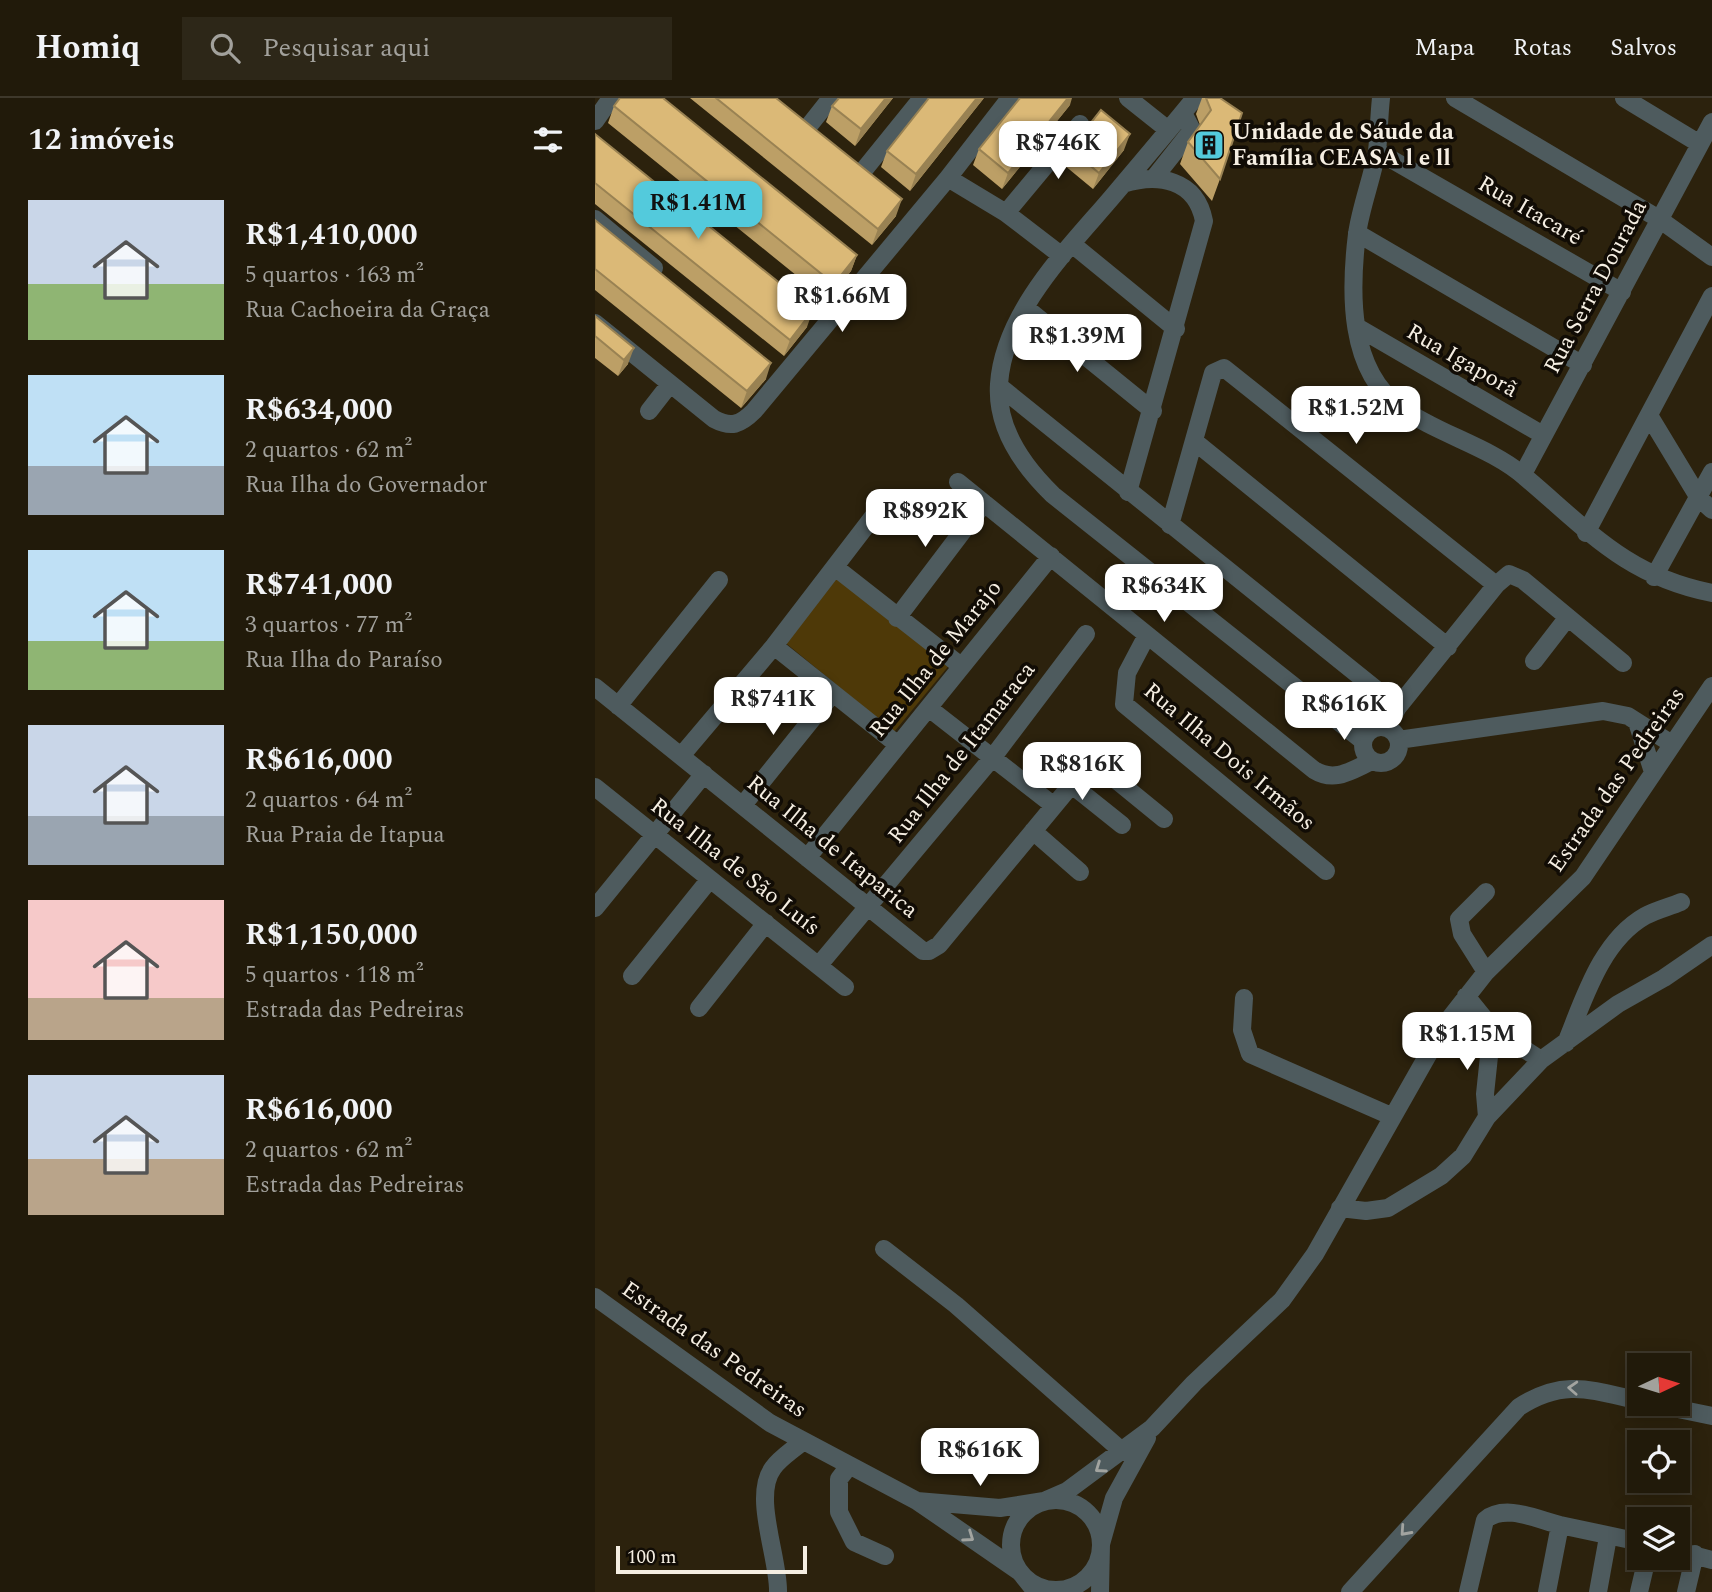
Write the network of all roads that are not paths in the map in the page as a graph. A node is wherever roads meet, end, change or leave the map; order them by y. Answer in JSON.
{"nodes":[{"id":1,"x":611,"y":98,"type":"edge"},
{"id":2,"x":831,"y":98,"type":"edge"},
{"id":3,"x":922,"y":98,"type":"edge"},
{"id":4,"x":1010,"y":98,"type":"edge"},
{"id":5,"x":1128,"y":98,"type":"edge"},
{"id":6,"x":1381,"y":98,"type":"edge"},
{"id":7,"x":1455,"y":98,"type":"edge"},
{"id":8,"x":1624,"y":98,"type":"edge"},
{"id":9,"x":1202,"y":100,"type":"edge"},
{"id":10,"x":790,"y":112,"type":"edge"},
{"id":11,"x":1183,"y":113,"type":"junction"},
{"id":12,"x":595,"y":121,"type":"edge"},
{"id":13,"x":1712,"y":122,"type":"edge"},
{"id":14,"x":1080,"y":124,"type":"dead end"},
{"id":15,"x":808,"y":127,"type":"junction"},
{"id":16,"x":1167,"y":129,"type":"junction"},
{"id":17,"x":826,"y":141,"type":"edge"},
{"id":18,"x":1700,"y":144,"type":"junction"},
{"id":19,"x":1377,"y":151,"type":"junction"},
{"id":20,"x":844,"y":156,"type":"edge"},
{"id":21,"x":948,"y":178,"type":"junction"},
{"id":22,"x":1154,"y":178,"type":"junction"},
{"id":23,"x":1123,"y":184,"type":"junction"},
{"id":24,"x":1006,"y":214,"type":"junction"},
{"id":25,"x":595,"y":219,"type":"edge"},
{"id":26,"x":1659,"y":219,"type":"junction"},
{"id":27,"x":1357,"y":233,"type":"junction"},
{"id":28,"x":1067,"y":250,"type":"junction"},
{"id":29,"x":1712,"y":257,"type":"edge"},
{"id":30,"x":667,"y":280,"type":"edge"},
{"id":31,"x":1622,"y":292,"type":"junction"},
{"id":32,"x":1712,"y":296,"type":"edge"},
{"id":33,"x":1026,"y":308,"type":"junction"},
{"id":34,"x":595,"y":323,"type":"edge"},
{"id":35,"x":1357,"y":327,"type":"junction"},
{"id":36,"x":1176,"y":329,"type":"junction"},
{"id":37,"x":1583,"y":365,"type":"junction"},
{"id":38,"x":670,"y":384,"type":"junction"},
{"id":39,"x":999,"y":386,"type":"junction"},
{"id":40,"x":649,"y":411,"type":"dead end"},
{"id":41,"x":1153,"y":411,"type":"junction"},
{"id":42,"x":1650,"y":416,"type":"junction"},
{"id":43,"x":1543,"y":435,"type":"junction"},
{"id":44,"x":1194,"y":441,"type":"junction"},
{"id":45,"x":1712,"y":472,"type":"edge"},
{"id":46,"x":1523,"y":474,"type":"junction"},
{"id":47,"x":958,"y":482,"type":"dead end"},
{"id":48,"x":1128,"y":492,"type":"junction"},
{"id":49,"x":984,"y":503,"type":"junction"},
{"id":50,"x":1705,"y":504,"type":"edge"},
{"id":51,"x":880,"y":509,"type":"dead end"},
{"id":52,"x":1170,"y":525,"type":"junction"},
{"id":53,"x":1586,"y":533,"type":"junction"},
{"id":54,"x":1051,"y":556,"type":"junction"},
{"id":55,"x":836,"y":568,"type":"junction"},
{"id":56,"x":1654,"y":577,"type":"junction"},
{"id":57,"x":719,"y":580,"type":"dead end"},
{"id":58,"x":1496,"y":584,"type":"junction"},
{"id":59,"x":1712,"y":593,"type":"edge"},
{"id":60,"x":1569,"y":617,"type":"junction"},
{"id":61,"x":897,"y":618,"type":"junction"},
{"id":62,"x":1086,"y":634,"type":"dead end"},
{"id":63,"x":1147,"y":635,"type":"junction"},
{"id":64,"x":774,"y":646,"type":"junction"},
{"id":65,"x":1448,"y":647,"type":"junction"},
{"id":66,"x":1534,"y":661,"type":"dead end"},
{"id":67,"x":1623,"y":663,"type":"dead end"},
{"id":68,"x":961,"y":666,"type":"junction"},
{"id":69,"x":1712,"y":686,"type":"edge"},
{"id":70,"x":595,"y":687,"type":"edge"},
{"id":71,"x":833,"y":694,"type":"junction"},
{"id":72,"x":618,"y":706,"type":"junction"},
{"id":73,"x":1398,"y":707,"type":"junction"},
{"id":74,"x":930,"y":709,"type":"junction"},
{"id":75,"x":1637,"y":722,"type":"junction"},
{"id":76,"x":1392,"y":734,"type":"junction"},
{"id":77,"x":1363,"y":741,"type":"junction"},
{"id":78,"x":1672,"y":744,"type":"junction"},
{"id":79,"x":898,"y":746,"type":"junction"},
{"id":80,"x":681,"y":756,"type":"junction"},
{"id":81,"x":993,"y":757,"type":"junction"},
{"id":82,"x":1372,"y":761,"type":"junction"},
{"id":83,"x":1653,"y":772,"type":"junction"},
{"id":84,"x":704,"y":774,"type":"junction"},
{"id":85,"x":1076,"y":780,"type":"junction"},
{"id":86,"x":595,"y":787,"type":"edge"},
{"id":87,"x":743,"y":805,"type":"junction"},
{"id":88,"x":1053,"y":805,"type":"junction"},
{"id":89,"x":1164,"y":819,"type":"dead end"},
{"id":90,"x":1122,"y":825,"type":"dead end"},
{"id":91,"x":1033,"y":831,"type":"junction"},
{"id":92,"x":654,"y":834,"type":"junction"},
{"id":93,"x":807,"y":858,"type":"junction"},
{"id":94,"x":1325,"y":871,"type":"dead end"},
{"id":95,"x":1080,"y":872,"type":"dead end"},
{"id":96,"x":710,"y":879,"type":"junction"},
{"id":97,"x":1486,"y":892,"type":"dead end"},
{"id":98,"x":1681,"y":902,"type":"dead end"},
{"id":99,"x":595,"y":908,"type":"edge"},
{"id":100,"x":868,"y":909,"type":"junction"},
{"id":101,"x":766,"y":923,"type":"junction"},
{"id":102,"x":1712,"y":946,"type":"edge"},
{"id":103,"x":819,"y":965,"type":"junction"},
{"id":104,"x":1486,"y":972,"type":"junction"},
{"id":105,"x":632,"y":975,"type":"dead end"},
{"id":106,"x":845,"y":987,"type":"dead end"},
{"id":107,"x":1466,"y":996,"type":"junction"},
{"id":108,"x":1244,"y":998,"type":"dead end"},
{"id":109,"x":699,"y":1008,"type":"dead end"},
{"id":110,"x":1492,"y":1028,"type":"junction"},
{"id":111,"x":1566,"y":1043,"type":"junction"},
{"id":112,"x":1541,"y":1060,"type":"junction"},
{"id":113,"x":1391,"y":1116,"type":"junction"},
{"id":114,"x":1487,"y":1117,"type":"junction"},
{"id":115,"x":1340,"y":1208,"type":"junction"},
{"id":116,"x":884,"y":1249,"type":"dead end"},
{"id":117,"x":595,"y":1297,"type":"edge"},
{"id":118,"x":1627,"y":1399,"type":"edge"},
{"id":119,"x":1691,"y":1412,"type":"edge"},
{"id":120,"x":1712,"y":1416,"type":"edge"},
{"id":121,"x":1152,"y":1428,"type":"junction"},
{"id":122,"x":802,"y":1442,"type":"junction"},
{"id":123,"x":1123,"y":1452,"type":"junction"},
{"id":124,"x":849,"y":1466,"type":"junction"},
{"id":125,"x":917,"y":1501,"type":"junction"},
{"id":126,"x":1044,"y":1501,"type":"junction"},
{"id":127,"x":1560,"y":1525,"type":"junction"},
{"id":128,"x":1608,"y":1536,"type":"junction"},
{"id":129,"x":1627,"y":1540,"type":"edge"},
{"id":130,"x":1101,"y":1544,"type":"junction"},
{"id":131,"x":1695,"y":1555,"type":"edge"},
{"id":132,"x":885,"y":1556,"type":"dead end"},
{"id":133,"x":1644,"y":1570,"type":"edge"},
{"id":134,"x":1020,"y":1573,"type":"junction"},
{"id":135,"x":778,"y":1592,"type":"edge"},
{"id":136,"x":1036,"y":1592,"type":"edge"},
{"id":137,"x":1100,"y":1592,"type":"edge"},
{"id":138,"x":1350,"y":1592,"type":"edge"},
{"id":139,"x":1468,"y":1592,"type":"edge"},
{"id":140,"x":1547,"y":1592,"type":"edge"},
{"id":141,"x":1598,"y":1592,"type":"edge"},
{"id":142,"x":1639,"y":1592,"type":"edge"},
{"id":143,"x":1686,"y":1592,"type":"edge"}],
"edges":[{"from":1,"to":12,"type":"street"},
{"from":2,"to":15,"type":"street"},
{"from":3,"to":20,"type":"street"},
{"from":4,"to":21,"type":"street"},
{"from":5,"to":16,"type":"street"},
{"from":6,"to":19,"type":"street"},
{"from":7,"to":26,"type":"street"},
{"from":8,"to":18,"type":"street"},
{"from":9,"to":11,"type":"street"},
{"from":10,"to":15,"type":"street"},
{"from":11,"to":16,"type":"street"},
{"from":11,"to":22,"type":"street"},
{"from":13,"to":18,"type":"street","name":"Rua Serra Dourada"},
{"from":14,"to":24,"type":"street"},
{"from":15,"to":17,"type":"street"},
{"from":16,"to":23,"type":"street"},
{"from":18,"to":26,"type":"street","name":"Rua Serra Dourada"},
{"from":19,"to":27,"type":"street"},
{"from":19,"to":31,"type":"street","name":"Rua Itacaré"},
{"from":21,"to":24,"type":"street"},
{"from":21,"to":38,"type":"street"},
{"from":22,"to":23,"type":"street"},
{"from":22,"to":36,"type":"street"},
{"from":23,"to":28,"type":"street"},
{"from":24,"to":28,"type":"street"},
{"from":25,"to":30,"type":"street"},
{"from":26,"to":29,"type":"street"},
{"from":26,"to":31,"type":"street","name":"Rua Serra Dourada"},
{"from":27,"to":35,"type":"street"},
{"from":27,"to":37,"type":"street"},
{"from":28,"to":33,"type":"street"},
{"from":28,"to":36,"type":"street"},
{"from":31,"to":37,"type":"street","name":"Rua Serra Dourada"},
{"from":32,"to":42,"type":"street"},
{"from":33,"to":39,"type":"street"},
{"from":33,"to":41,"type":"street"},
{"from":34,"to":38,"type":"street"},
{"from":35,"to":43,"type":"street","name":"Rua Igaporã"},
{"from":35,"to":46,"type":"street"},
{"from":36,"to":41,"type":"street"},
{"from":37,"to":43,"type":"street","name":"Rua Serra Dourada"},
{"from":38,"to":40,"type":"street"},
{"from":39,"to":48,"type":"street"},
{"from":39,"to":77,"type":"street"},
{"from":41,"to":48,"type":"street"},
{"from":42,"to":50,"type":"street"},
{"from":42,"to":53,"type":"street"},
{"from":43,"to":46,"type":"street","name":"Rua Serra Dourada"},
{"from":44,"to":52,"type":"street"},
{"from":44,"to":58,"type":"street"},
{"from":44,"to":65,"type":"street"},
{"from":45,"to":50,"type":"street"},
{"from":46,"to":53,"type":"street"},
{"from":47,"to":49,"type":"street"},
{"from":48,"to":52,"type":"street"},
{"from":49,"to":54,"type":"street"},
{"from":49,"to":61,"type":"street"},
{"from":50,"to":56,"type":"street"},
{"from":51,"to":55,"type":"street"},
{"from":52,"to":73,"type":"street"},
{"from":53,"to":56,"type":"street"},
{"from":54,"to":63,"type":"street"},
{"from":54,"to":68,"type":"street","name":"Rua Ilha de Marajo"},
{"from":55,"to":61,"type":"street"},
{"from":55,"to":64,"type":"street"},
{"from":56,"to":59,"type":"street"},
{"from":57,"to":72,"type":"street"},
{"from":58,"to":60,"type":"street"},
{"from":58,"to":65,"type":"street"},
{"from":60,"to":66,"type":"street"},
{"from":60,"to":67,"type":"street"},
{"from":61,"to":68,"type":"street"},
{"from":62,"to":81,"type":"street","name":"Rua Ilha de Itamaraca"},
{"from":63,"to":82,"type":"street"},
{"from":63,"to":94,"type":"street","name":"Rua Ilha Dois Irmãos"},
{"from":64,"to":71,"type":"street"},
{"from":64,"to":80,"type":"street"},
{"from":65,"to":73,"type":"street"},
{"from":68,"to":74,"type":"street","name":"Rua Ilha de Marajo"},
{"from":69,"to":78,"type":"street","name":"Estrada das Pedreiras"},
{"from":70,"to":72,"type":"street","name":"Rua Ilha de Itaparica"},
{"from":71,"to":79,"type":"street"},
{"from":71,"to":87,"type":"street"},
{"from":72,"to":80,"type":"street","name":"Rua Ilha de Itaparica"},
{"from":73,"to":76,"type":"street"},
{"from":74,"to":79,"type":"street","name":"Rua Ilha de Marajo"},
{"from":74,"to":81,"type":"street"},
{"from":75,"to":76,"type":"street"},
{"from":75,"to":78,"type":"street"},
{"from":75,"to":83,"type":"street"},
{"from":76,"to":77,"type":"street"},
{"from":76,"to":82,"type":"street"},
{"from":77,"to":82,"type":"street"},
{"from":78,"to":83,"type":"street","name":"Estrada das Pedreiras"},
{"from":79,"to":93,"type":"street","name":"Rua Ilha de Marajo"},
{"from":80,"to":84,"type":"street","name":"Rua Ilha de Itaparica"},
{"from":81,"to":88,"type":"street"},
{"from":81,"to":100,"type":"street","name":"Rua Ilha de Itamaraca"},
{"from":83,"to":104,"type":"street","name":"Estrada das Pedreiras"},
{"from":84,"to":87,"type":"street","name":"Rua Ilha de Itaparica"},
{"from":84,"to":92,"type":"street"},
{"from":85,"to":88,"type":"street"},
{"from":85,"to":89,"type":"street"},
{"from":85,"to":90,"type":"street"},
{"from":86,"to":92,"type":"street","name":"Rua Ilha de São Luís"},
{"from":87,"to":93,"type":"street","name":"Rua Ilha de Itaparica"},
{"from":88,"to":91,"type":"street"},
{"from":91,"to":95,"type":"street"},
{"from":91,"to":100,"type":"street","name":"Rua Ilha de Itaparica"},
{"from":92,"to":96,"type":"street","name":"Rua Ilha de São Luís"},
{"from":92,"to":99,"type":"street"},
{"from":93,"to":100,"type":"street","name":"Rua Ilha de Itaparica"},
{"from":96,"to":101,"type":"street","name":"Rua Ilha de São Luís"},
{"from":96,"to":105,"type":"street"},
{"from":97,"to":104,"type":"street"},
{"from":98,"to":111,"type":"street"},
{"from":100,"to":103,"type":"street","name":"Rua Ilha de Itamaraca"},
{"from":101,"to":103,"type":"street","name":"Rua Ilha de São Luís"},
{"from":101,"to":109,"type":"street"},
{"from":102,"to":111,"type":"street"},
{"from":103,"to":106,"type":"street","name":"Rua Ilha de São Luís"},
{"from":104,"to":107,"type":"street","name":"Estrada das Pedreiras"},
{"from":107,"to":110,"type":"street"},
{"from":107,"to":113,"type":"street","name":"Estrada das Pedreiras"},
{"from":108,"to":113,"type":"street"},
{"from":110,"to":112,"type":"street"},
{"from":110,"to":114,"type":"street"},
{"from":111,"to":112,"type":"street"},
{"from":112,"to":114,"type":"street"},
{"from":113,"to":115,"type":"street","name":"Estrada das Pedreiras"},
{"from":114,"to":115,"type":"street"},
{"from":115,"to":121,"type":"street","name":"Estrada das Pedreiras"},
{"from":116,"to":123,"type":"street"},
{"from":117,"to":122,"type":"street","name":"Estrada das Pedreiras"},
{"from":118,"to":138,"type":"street","one_way":true},
{"from":119,"to":120,"type":"street"},
{"from":121,"to":123,"type":"street","name":"Estrada das Pedreiras"},
{"from":121,"to":130,"type":"street","name":"Estrada das Pedreiras"},
{"from":122,"to":124,"type":"street","name":"Estrada das Pedreiras"},
{"from":122,"to":135,"type":"street"},
{"from":123,"to":126,"type":"street","name":"Estrada das Pedreiras","one_way":true},
{"from":124,"to":125,"type":"street","name":"Estrada das Pedreiras"},
{"from":124,"to":132,"type":"street"},
{"from":125,"to":126,"type":"street"},
{"from":125,"to":134,"type":"street","one_way":true},
{"from":126,"to":130,"type":"street"},
{"from":126,"to":134,"type":"street"},
{"from":127,"to":128,"type":"street"},
{"from":127,"to":139,"type":"street"},
{"from":127,"to":140,"type":"street"},
{"from":128,"to":129,"type":"street"},
{"from":128,"to":141,"type":"street"},
{"from":130,"to":134,"type":"street"},
{"from":130,"to":137,"type":"street"},
{"from":131,"to":143,"type":"street"},
{"from":133,"to":142,"type":"street"},
{"from":134,"to":136,"type":"street"}]}
